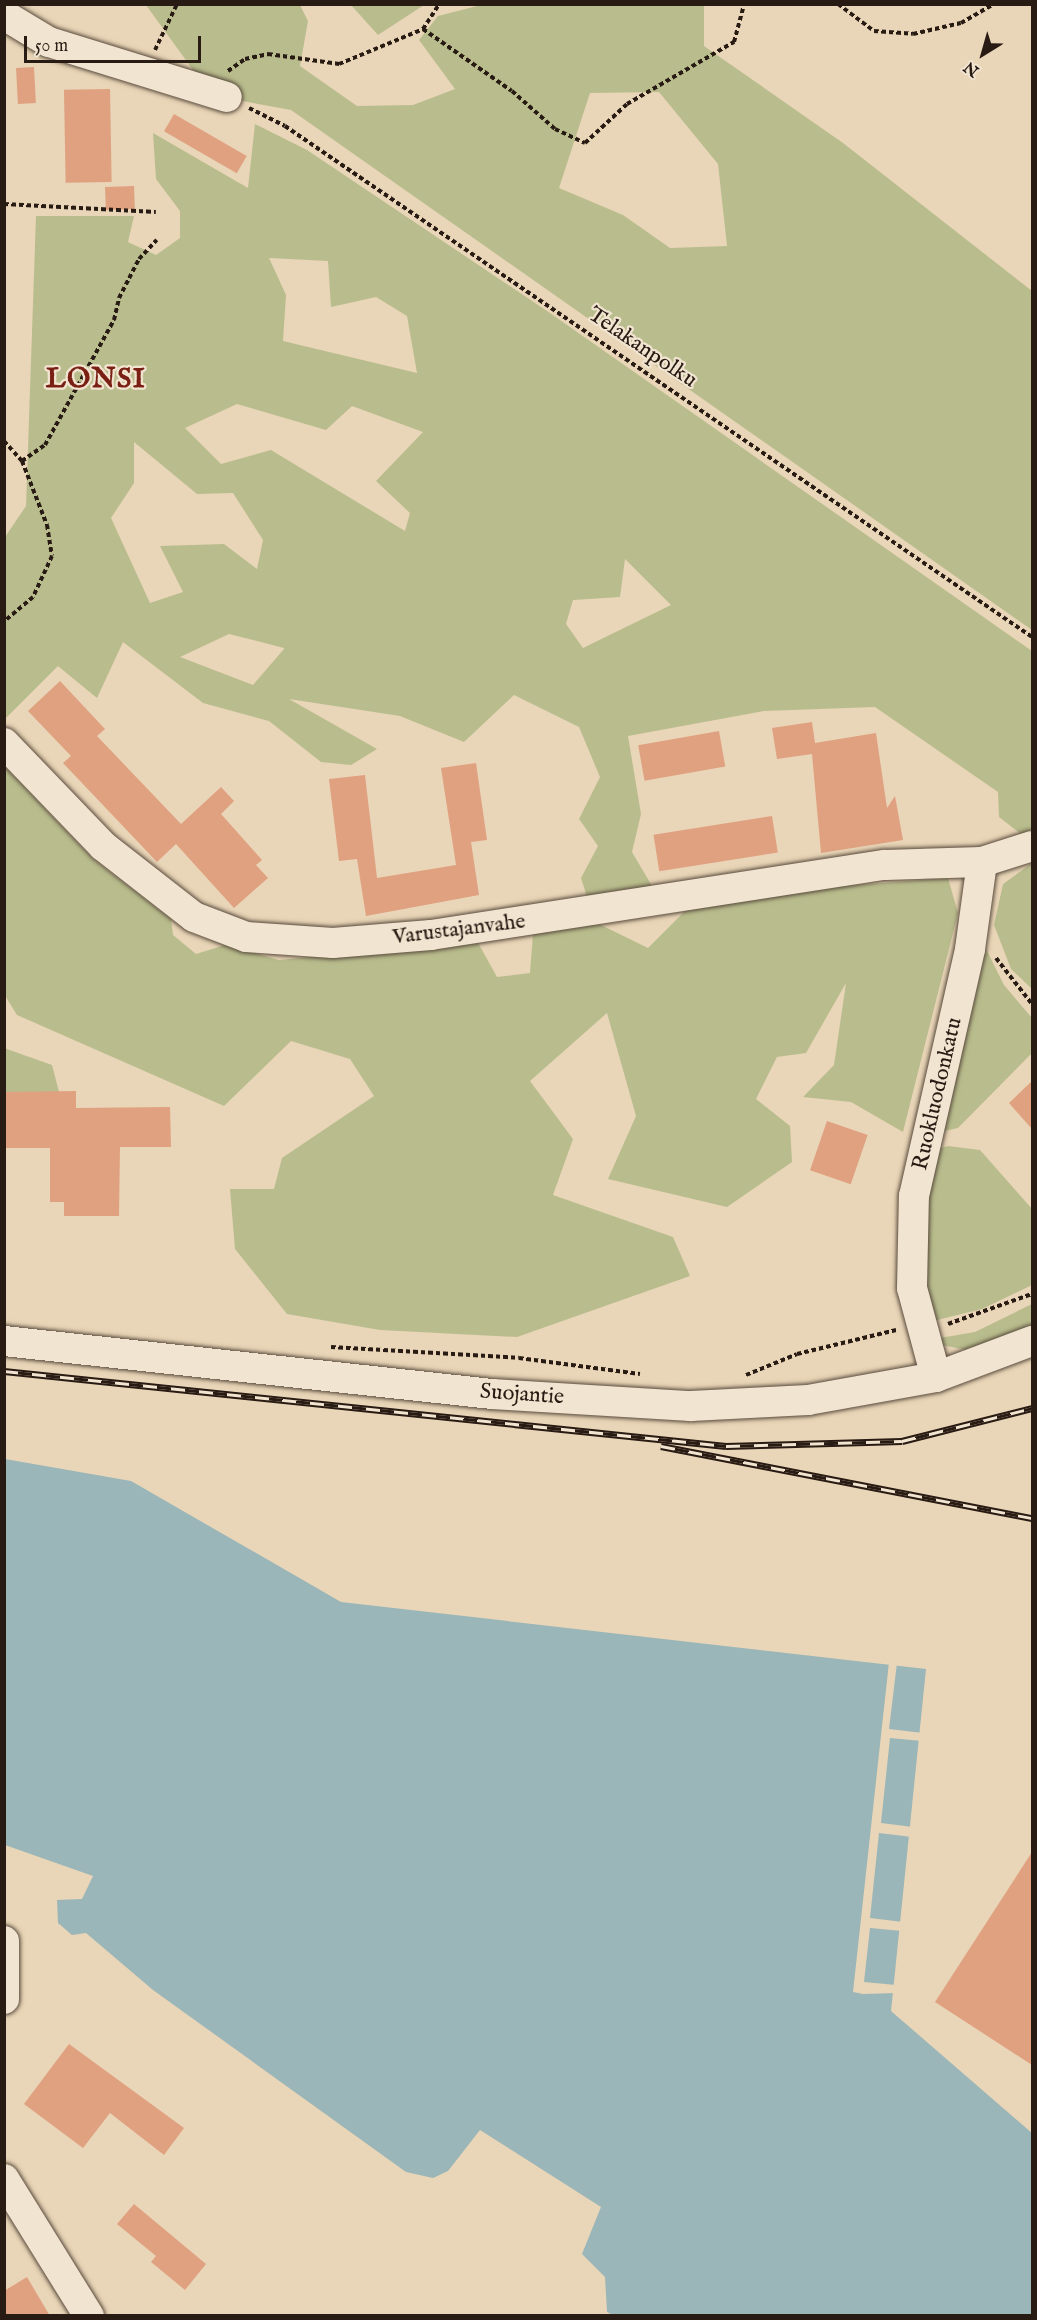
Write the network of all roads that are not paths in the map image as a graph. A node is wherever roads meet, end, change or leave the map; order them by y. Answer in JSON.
{"nodes":[{"id":1,"x":4,"y":15,"type":"edge"},
{"id":2,"x":227,"y":97,"type":"road end"},
{"id":3,"x":4,"y":743,"type":"edge"},
{"id":4,"x":1032,"y":846,"type":"edge"},
{"id":5,"x":982,"y":862,"type":"junction"},
{"id":6,"x":4,"y":1341,"type":"edge"},
{"id":7,"x":1032,"y":1341,"type":"edge"},
{"id":8,"x":936,"y":1377,"type":"junction"},
{"id":9,"x":4,"y":1941,"type":"edge"},
{"id":10,"x":4,"y":1999,"type":"edge"},
{"id":11,"x":4,"y":2179,"type":"edge"},
{"id":12,"x":88,"y":2316,"type":"edge"}],
"edges":[{"from":1,"to":2,"type":"street"},
{"from":3,"to":5,"type":"street","name":"Varustajanvahe"},
{"from":4,"to":5,"type":"street"},
{"from":5,"to":8,"type":"street","name":"Ruokluodonkatu"},
{"from":6,"to":8,"type":"street","name":"Suojantie"},
{"from":7,"to":8,"type":"street","name":"Suojantie"},
{"from":9,"to":10,"type":"street"},
{"from":11,"to":12,"type":"street"}]}
